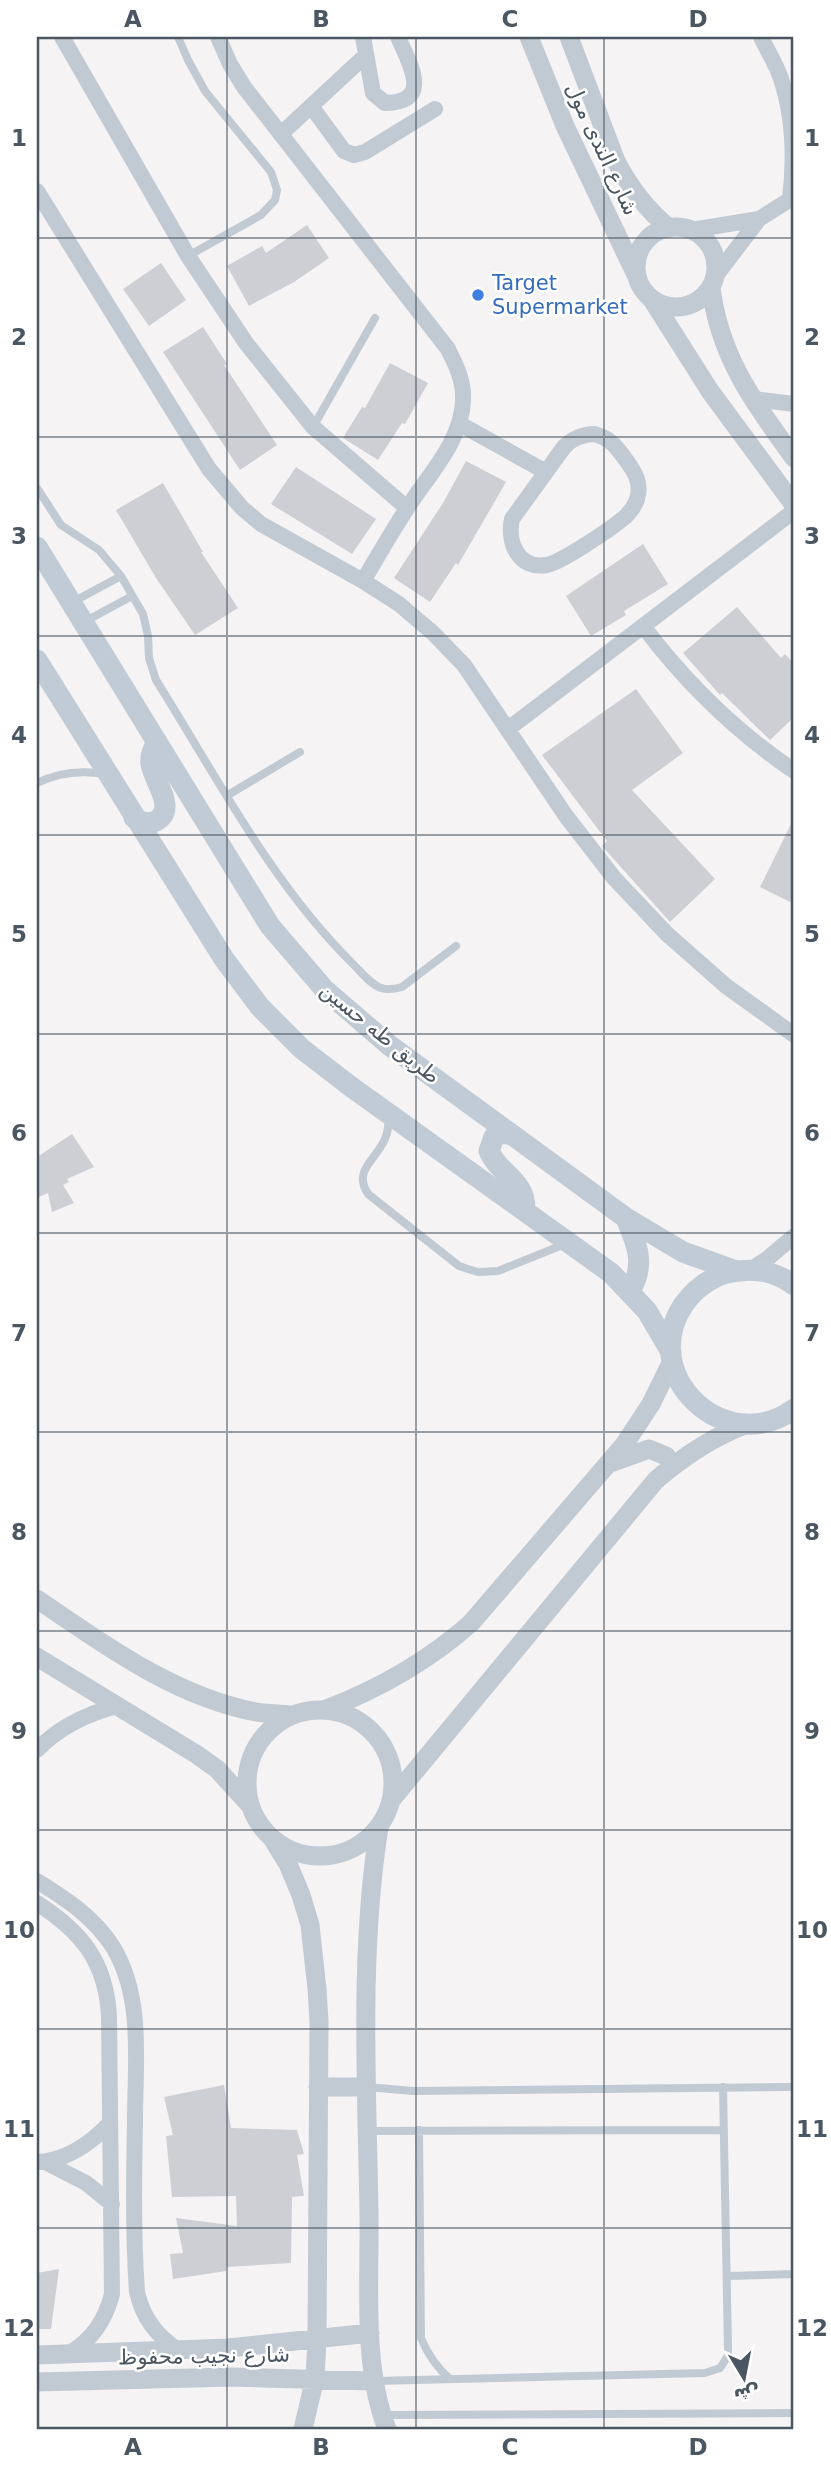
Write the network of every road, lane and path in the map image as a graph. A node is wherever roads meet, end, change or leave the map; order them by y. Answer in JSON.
{"nodes":[{"id":1,"x":62,"y":37,"type":"edge"},
{"id":2,"x":178,"y":37,"type":"edge"},
{"id":3,"x":218,"y":37,"type":"edge"},
{"id":4,"x":363,"y":37,"type":"edge"},
{"id":5,"x":398,"y":37,"type":"edge"},
{"id":6,"x":529,"y":37,"type":"edge"},
{"id":7,"x":569,"y":37,"type":"edge"},
{"id":8,"x":765,"y":40,"type":"edge"},
{"id":9,"x":366,"y":55,"type":"junction"},
{"id":10,"x":779,"y":73,"type":"junction"},
{"id":11,"x":794,"y":92,"type":"edge"},
{"id":12,"x":311,"y":106,"type":"junction"},
{"id":13,"x":435,"y":110,"type":"dead end"},
{"id":14,"x":282,"y":133,"type":"junction"},
{"id":15,"x":624,"y":177,"type":"junction"},
{"id":16,"x":37,"y":191,"type":"edge"},
{"id":17,"x":597,"y":194,"type":"junction"},
{"id":18,"x":792,"y":198,"type":"edge"},
{"id":19,"x":759,"y":219,"type":"junction"},
{"id":20,"x":669,"y":228,"type":"junction"},
{"id":21,"x":692,"y":230,"type":"junction"},
{"id":22,"x":188,"y":256,"type":"junction"},
{"id":23,"x":638,"y":279,"type":"junction"},
{"id":24,"x":713,"y":283,"type":"junction"},
{"id":25,"x":651,"y":298,"type":"junction"},
{"id":26,"x":375,"y":318,"type":"dead end"},
{"id":27,"x":754,"y":399,"type":"junction"},
{"id":28,"x":794,"y":404,"type":"edge"},
{"id":29,"x":460,"y":424,"type":"junction"},
{"id":30,"x":313,"y":427,"type":"junction"},
{"id":31,"x":794,"y":458,"type":"edge"},
{"id":32,"x":545,"y":471,"type":"junction"},
{"id":33,"x":37,"y":488,"type":"edge"},
{"id":34,"x":794,"y":505,"type":"edge"},
{"id":35,"x":407,"y":508,"type":"junction"},
{"id":36,"x":794,"y":511,"type":"edge"},
{"id":37,"x":37,"y":547,"type":"edge"},
{"id":38,"x":121,"y":576,"type":"junction"},
{"id":39,"x":363,"y":581,"type":"junction"},
{"id":40,"x":132,"y":596,"type":"junction"},
{"id":41,"x":71,"y":603,"type":"junction"},
{"id":42,"x":83,"y":622,"type":"junction"},
{"id":43,"x":643,"y":626,"type":"junction"},
{"id":44,"x":37,"y":660,"type":"edge"},
{"id":45,"x":508,"y":729,"type":"junction"},
{"id":46,"x":157,"y":742,"type":"junction"},
{"id":47,"x":300,"y":752,"type":"dead end"},
{"id":48,"x":794,"y":771,"type":"edge"},
{"id":49,"x":107,"y":775,"type":"junction"},
{"id":50,"x":37,"y":783,"type":"edge"},
{"id":51,"x":228,"y":795,"type":"junction"},
{"id":52,"x":134,"y":818,"type":"junction"},
{"id":53,"x":456,"y":946,"type":"dead end"},
{"id":54,"x":794,"y":1035,"type":"edge"},
{"id":55,"x":387,"y":1113,"type":"junction"},
{"id":56,"x":512,"y":1135,"type":"junction"},
{"id":57,"x":525,"y":1211,"type":"junction"},
{"id":58,"x":626,"y":1218,"type":"junction"},
{"id":59,"x":794,"y":1236,"type":"edge"},
{"id":60,"x":569,"y":1242,"type":"junction"},
{"id":61,"x":743,"y":1270,"type":"junction"},
{"id":62,"x":794,"y":1285,"type":"edge"},
{"id":63,"x":630,"y":1291,"type":"junction"},
{"id":64,"x":671,"y":1356,"type":"junction"},
{"id":65,"x":794,"y":1409,"type":"edge"},
{"id":66,"x":785,"y":1421,"type":"edge"},
{"id":67,"x":747,"y":1424,"type":"junction"},
{"id":68,"x":609,"y":1464,"type":"junction"},
{"id":69,"x":672,"y":1466,"type":"junction"},
{"id":70,"x":37,"y":1599,"type":"edge"},
{"id":71,"x":37,"y":1657,"type":"edge"},
{"id":72,"x":117,"y":1706,"type":"junction"},
{"id":73,"x":324,"y":1710,"type":"junction"},
{"id":74,"x":293,"y":1715,"type":"junction"},
{"id":75,"x":37,"y":1750,"type":"edge"},
{"id":76,"x":392,"y":1799,"type":"junction"},
{"id":77,"x":251,"y":1807,"type":"junction"},
{"id":78,"x":379,"y":1827,"type":"junction"},
{"id":79,"x":272,"y":1838,"type":"junction"},
{"id":80,"x":37,"y":1881,"type":"edge"},
{"id":81,"x":37,"y":1903,"type":"edge"},
{"id":82,"x":122,"y":1965,"type":"junction"},
{"id":83,"x":101,"y":1971,"type":"junction"},
{"id":84,"x":318,"y":2087,"type":"junction"},
{"id":85,"x":367,"y":2087,"type":"junction"},
{"id":86,"x":723,"y":2087,"type":"junction"},
{"id":87,"x":794,"y":2087,"type":"edge"},
{"id":88,"x":110,"y":2123,"type":"junction"},
{"id":89,"x":418,"y":2130,"type":"junction"},
{"id":90,"x":724,"y":2130,"type":"junction"},
{"id":91,"x":368,"y":2131,"type":"junction"},
{"id":92,"x":41,"y":2162,"type":"edge"},
{"id":93,"x":112,"y":2204,"type":"junction"},
{"id":94,"x":794,"y":2274,"type":"edge"},
{"id":95,"x":727,"y":2276,"type":"junction"},
{"id":96,"x":370,"y":2333,"type":"junction"},
{"id":97,"x":317,"y":2340,"type":"junction"},
{"id":98,"x":178,"y":2350,"type":"junction"},
{"id":99,"x":68,"y":2354,"type":"junction"},
{"id":100,"x":37,"y":2355,"type":"edge"},
{"id":101,"x":315,"y":2378,"type":"junction"},
{"id":102,"x":450,"y":2379,"type":"junction"},
{"id":103,"x":372,"y":2381,"type":"junction"},
{"id":104,"x":37,"y":2382,"type":"edge"},
{"id":105,"x":794,"y":2413,"type":"edge"},
{"id":106,"x":384,"y":2422,"type":"edge"},
{"id":107,"x":303,"y":2429,"type":"edge"}],
"edges":[{"from":1,"to":22,"type":"street"},
{"from":2,"to":22,"type":"lane"},
{"from":3,"to":14,"type":"street"},
{"from":4,"to":9,"type":"street"},
{"from":5,"to":9,"type":"street"},
{"from":6,"to":17,"type":"street","name":"شارع الندى مول"},
{"from":7,"to":15,"type":"street","name":"شارع الندى مول"},
{"from":8,"to":10,"type":"street"},
{"from":9,"to":12,"type":"street"},
{"from":10,"to":11,"type":"street"},
{"from":10,"to":18,"type":"street"},
{"from":12,"to":13,"type":"street"},
{"from":12,"to":14,"type":"street"},
{"from":14,"to":29,"type":"street"},
{"from":15,"to":17,"type":"street"},
{"from":15,"to":20,"type":"street","name":"شارع الندى مول"},
{"from":16,"to":39,"type":"street"},
{"from":17,"to":23,"type":"street","name":"شارع الندى مول"},
{"from":18,"to":19,"type":"street"},
{"from":19,"to":21,"type":"street"},
{"from":19,"to":24,"type":"street"},
{"from":20,"to":21,"type":"street"},
{"from":20,"to":23,"type":"street"},
{"from":21,"to":24,"type":"street"},
{"from":22,"to":30,"type":"street"},
{"from":23,"to":25,"type":"street"},
{"from":24,"to":25,"type":"street"},
{"from":24,"to":27,"type":"street"},
{"from":25,"to":34,"type":"street"},
{"from":26,"to":30,"type":"lane"},
{"from":27,"to":28,"type":"street"},
{"from":27,"to":31,"type":"street"},
{"from":29,"to":32,"type":"street"},
{"from":29,"to":35,"type":"street"},
{"from":30,"to":35,"type":"street"},
{"from":32,"to":32,"type":"street"},
{"from":33,"to":38,"type":"lane"},
{"from":35,"to":39,"type":"street"},
{"from":36,"to":43,"type":"street"},
{"from":37,"to":41,"type":"main road","name":"طريق طه حسين"},
{"from":38,"to":40,"type":"lane"},
{"from":38,"to":41,"type":"lane"},
{"from":39,"to":45,"type":"street"},
{"from":40,"to":42,"type":"lane"},
{"from":40,"to":51,"type":"lane"},
{"from":41,"to":42,"type":"main road","name":"طريق طه حسين"},
{"from":42,"to":46,"type":"main road","name":"طريق طه حسين"},
{"from":43,"to":45,"type":"street"},
{"from":43,"to":48,"type":"street"},
{"from":44,"to":49,"type":"main road"},
{"from":45,"to":54,"type":"street"},
{"from":46,"to":52,"type":"main road"},
{"from":46,"to":56,"type":"main road","name":"طريق طه حسين"},
{"from":47,"to":51,"type":"lane"},
{"from":49,"to":50,"type":"lane"},
{"from":49,"to":52,"type":"main road"},
{"from":51,"to":53,"type":"lane"},
{"from":52,"to":55,"type":"main road"},
{"from":55,"to":57,"type":"main road"},
{"from":55,"to":60,"type":"lane"},
{"from":56,"to":57,"type":"main road"},
{"from":56,"to":58,"type":"main road","name":"طريق طه حسين"},
{"from":57,"to":60,"type":"main road"},
{"from":58,"to":61,"type":"main road","name":"طريق طه حسين"},
{"from":58,"to":63,"type":"main road"},
{"from":59,"to":61,"type":"street"},
{"from":60,"to":63,"type":"main road"},
{"from":61,"to":62,"type":"main road","name":"طريق طه حسين"},
{"from":61,"to":64,"type":"main road"},
{"from":63,"to":64,"type":"main road"},
{"from":64,"to":67,"type":"main road"},
{"from":64,"to":68,"type":"street"},
{"from":65,"to":66,"type":"main road"},
{"from":66,"to":67,"type":"main road"},
{"from":67,"to":69,"type":"street"},
{"from":68,"to":69,"type":"street"},
{"from":68,"to":73,"type":"street"},
{"from":69,"to":76,"type":"street"},
{"from":70,"to":74,"type":"street"},
{"from":71,"to":72,"type":"street"},
{"from":72,"to":75,"type":"street"},
{"from":72,"to":77,"type":"street"},
{"from":73,"to":74,"type":"street"},
{"from":73,"to":76,"type":"street"},
{"from":74,"to":77,"type":"street"},
{"from":76,"to":78,"type":"street"},
{"from":77,"to":79,"type":"street"},
{"from":78,"to":79,"type":"street"},
{"from":78,"to":85,"type":"street"},
{"from":79,"to":84,"type":"street"},
{"from":80,"to":82,"type":"street"},
{"from":81,"to":83,"type":"street"},
{"from":82,"to":83,"type":"street"},
{"from":82,"to":98,"type":"street"},
{"from":83,"to":88,"type":"street"},
{"from":84,"to":85,"type":"street"},
{"from":84,"to":97,"type":"street"},
{"from":85,"to":86,"type":"lane"},
{"from":85,"to":91,"type":"street"},
{"from":86,"to":87,"type":"lane"},
{"from":86,"to":90,"type":"lane"},
{"from":88,"to":92,"type":"street"},
{"from":88,"to":93,"type":"street"},
{"from":89,"to":90,"type":"lane"},
{"from":89,"to":91,"type":"lane"},
{"from":89,"to":102,"type":"lane"},
{"from":90,"to":95,"type":"lane"},
{"from":91,"to":96,"type":"street"},
{"from":92,"to":93,"type":"street"},
{"from":93,"to":99,"type":"street"},
{"from":94,"to":95,"type":"lane"},
{"from":95,"to":102,"type":"lane"},
{"from":96,"to":97,"type":"street","name":"شارع نجيب محفوظ"},
{"from":96,"to":103,"type":"street"},
{"from":97,"to":98,"type":"street","name":"شارع نجيب محفوظ"},
{"from":97,"to":101,"type":"street"},
{"from":98,"to":99,"type":"street","name":"شارع نجيب محفوظ"},
{"from":99,"to":100,"type":"street","name":"شارع نجيب محفوظ"},
{"from":101,"to":103,"type":"street","name":"شارع نجيب محفوظ"},
{"from":101,"to":104,"type":"street","name":"شارع نجيب محفوظ"},
{"from":101,"to":107,"type":"street"},
{"from":102,"to":103,"type":"lane"},
{"from":103,"to":106,"type":"street"},
{"from":105,"to":106,"type":"lane"}]}
